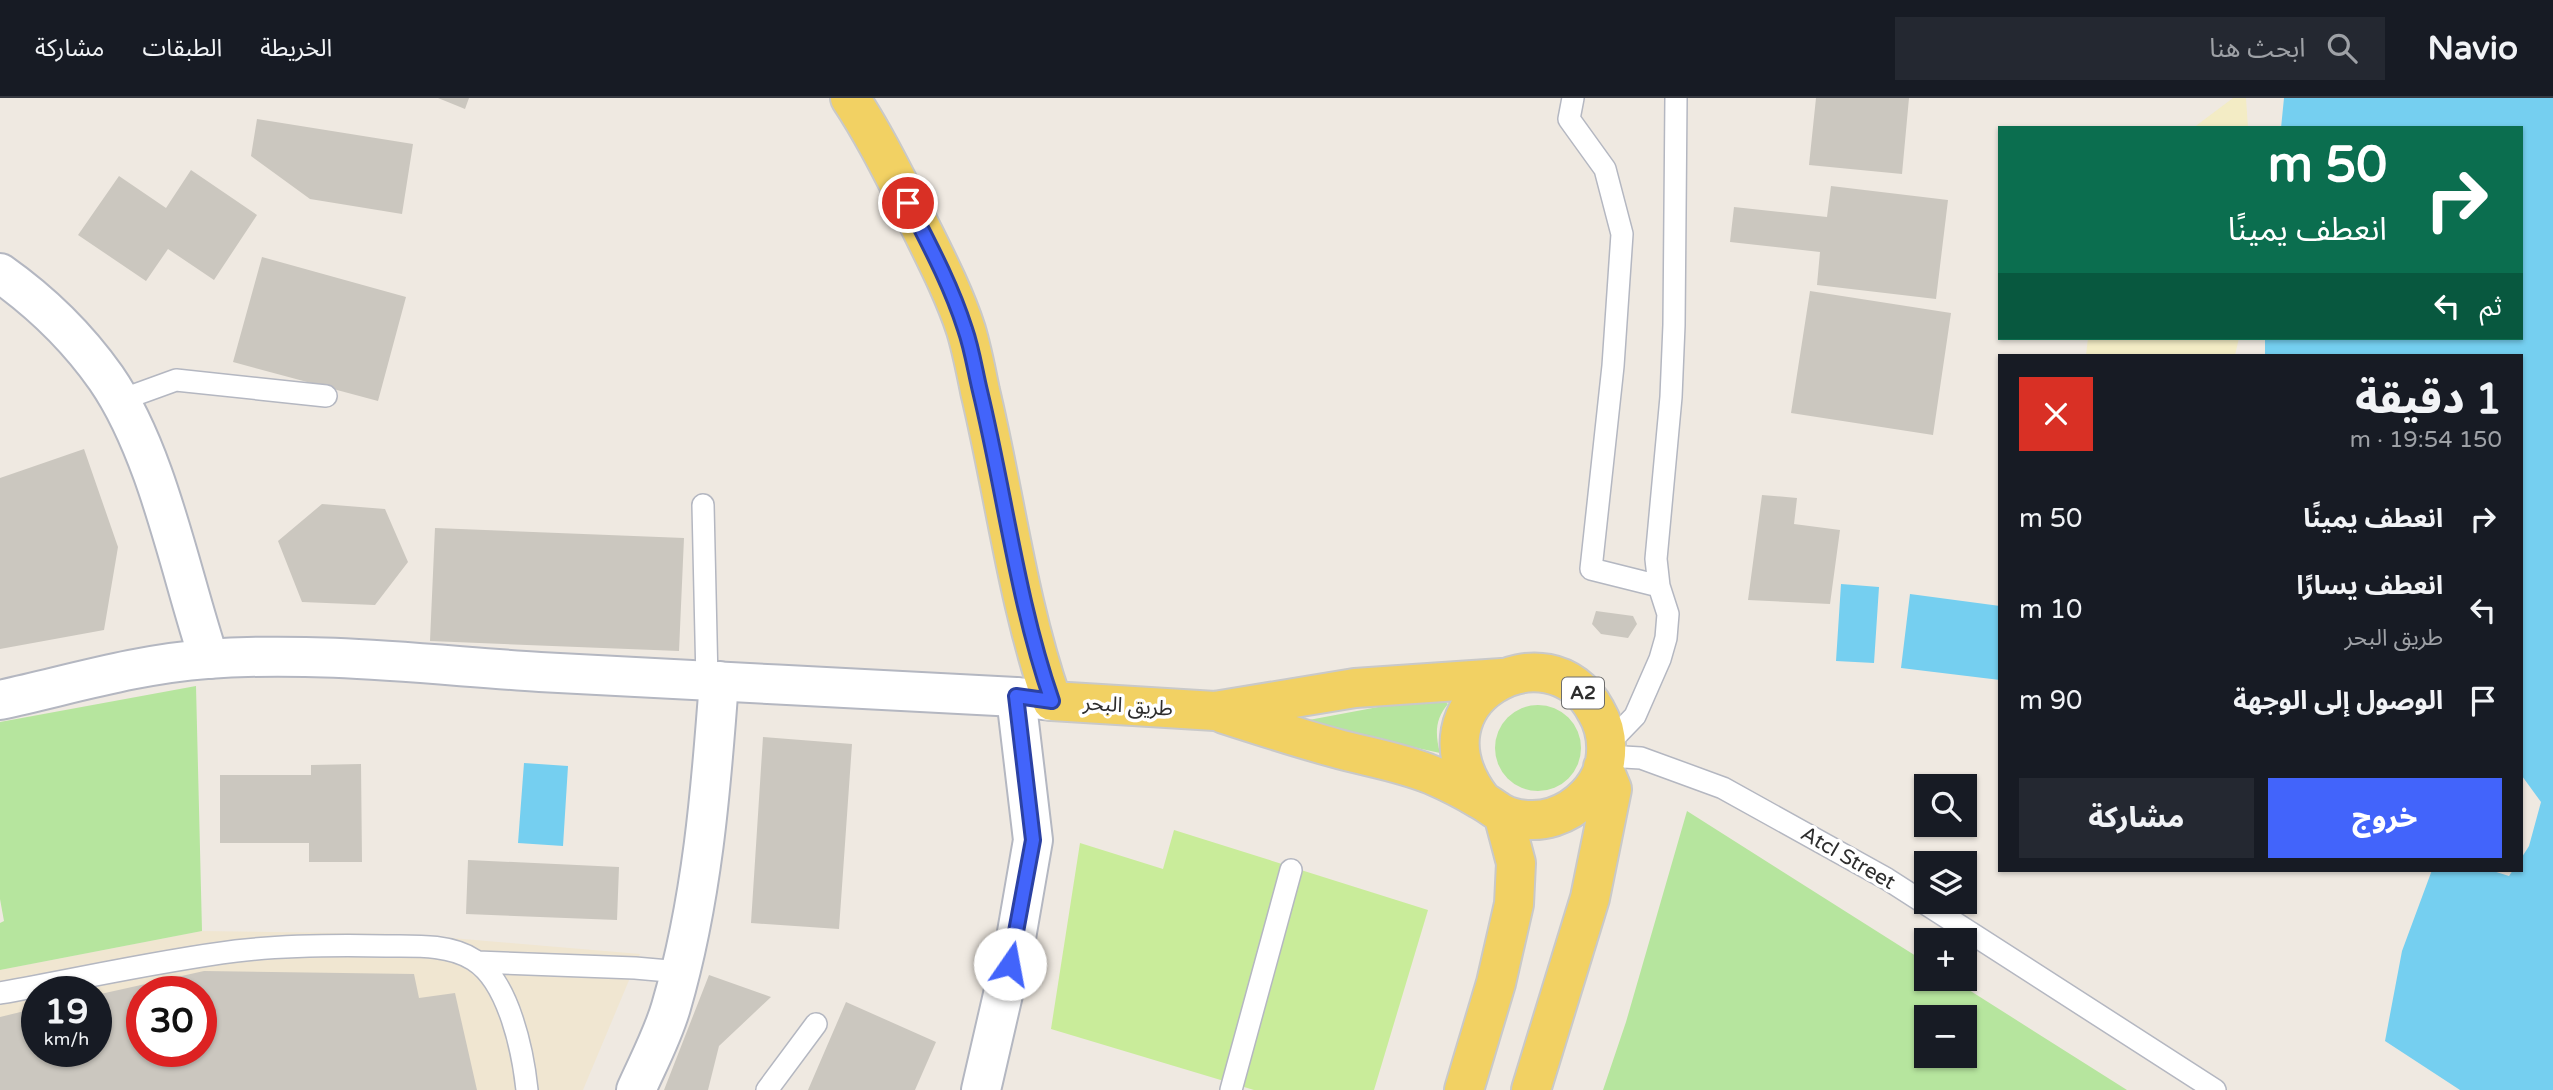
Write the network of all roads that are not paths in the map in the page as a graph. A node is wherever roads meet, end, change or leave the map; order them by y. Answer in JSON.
{"nodes":[{"id":1,"x":850,"y":98,"type":"edge"},
{"id":2,"x":1573,"y":98,"type":"edge"},
{"id":3,"x":1676,"y":98,"type":"edge"},
{"id":4,"x":0,"y":273,"type":"edge"},
{"id":5,"x":326,"y":396,"type":"dead end"},
{"id":6,"x":118,"y":401,"type":"junction"},
{"id":7,"x":703,"y":505,"type":"dead end"},
{"id":8,"x":1659,"y":586,"type":"junction"},
{"id":9,"x":209,"y":659,"type":"junction"},
{"id":10,"x":1502,"y":678,"type":"junction"},
{"id":11,"x":713,"y":681,"type":"junction"},
{"id":12,"x":1034,"y":699,"type":"junction"},
{"id":13,"x":0,"y":700,"type":"edge"},
{"id":14,"x":1215,"y":712,"type":"junction"},
{"id":15,"x":1605,"y":756,"type":"junction"},
{"id":16,"x":1492,"y":807,"type":"junction"},
{"id":17,"x":1292,"y":870,"type":"dead end"},
{"id":18,"x":477,"y":962,"type":"junction"},
{"id":19,"x":680,"y":972,"type":"junction"},
{"id":20,"x":0,"y":993,"type":"edge"},
{"id":21,"x":816,"y":1024,"type":"dead end"},
{"id":22,"x":527,"y":1090,"type":"edge"},
{"id":23,"x":636,"y":1090,"type":"edge"},
{"id":24,"x":767,"y":1090,"type":"edge"},
{"id":25,"x":981,"y":1090,"type":"edge"},
{"id":26,"x":1231,"y":1090,"type":"edge"},
{"id":27,"x":1464,"y":1090,"type":"edge"},
{"id":28,"x":1531,"y":1090,"type":"edge"},
{"id":29,"x":2215,"y":1090,"type":"edge"}],
"edges":[{"from":1,"to":12,"type":"main road","name":"طريق البحر"},
{"from":2,"to":8,"type":"lane"},
{"from":3,"to":8,"type":"lane"},
{"from":4,"to":6,"type":"street"},
{"from":5,"to":6,"type":"lane"},
{"from":6,"to":9,"type":"street"},
{"from":7,"to":11,"type":"lane"},
{"from":8,"to":15,"type":"lane"},
{"from":9,"to":11,"type":"street"},
{"from":9,"to":13,"type":"street"},
{"from":10,"to":14,"type":"main road","name":"طريق البحر","number":"A2"},
{"from":10,"to":15,"type":"main road","number":"A2"},
{"from":10,"to":16,"type":"main road"},
{"from":11,"to":12,"type":"street"},
{"from":11,"to":19,"type":"street"},
{"from":12,"to":14,"type":"main road","name":"طريق البحر","number":"A2"},
{"from":12,"to":25,"type":"street"},
{"from":14,"to":16,"type":"main road","name":"طريق البحر","number":"A2"},
{"from":15,"to":16,"type":"main road","number":"A2"},
{"from":15,"to":28,"type":"main road","number":"A2"},
{"from":15,"to":29,"type":"lane","name":"Atcl Street"},
{"from":16,"to":27,"type":"main road"},
{"from":17,"to":26,"type":"lane"},
{"from":18,"to":19,"type":"lane"},
{"from":18,"to":20,"type":"lane"},
{"from":18,"to":22,"type":"lane"},
{"from":19,"to":23,"type":"street"},
{"from":21,"to":24,"type":"lane"}]}
